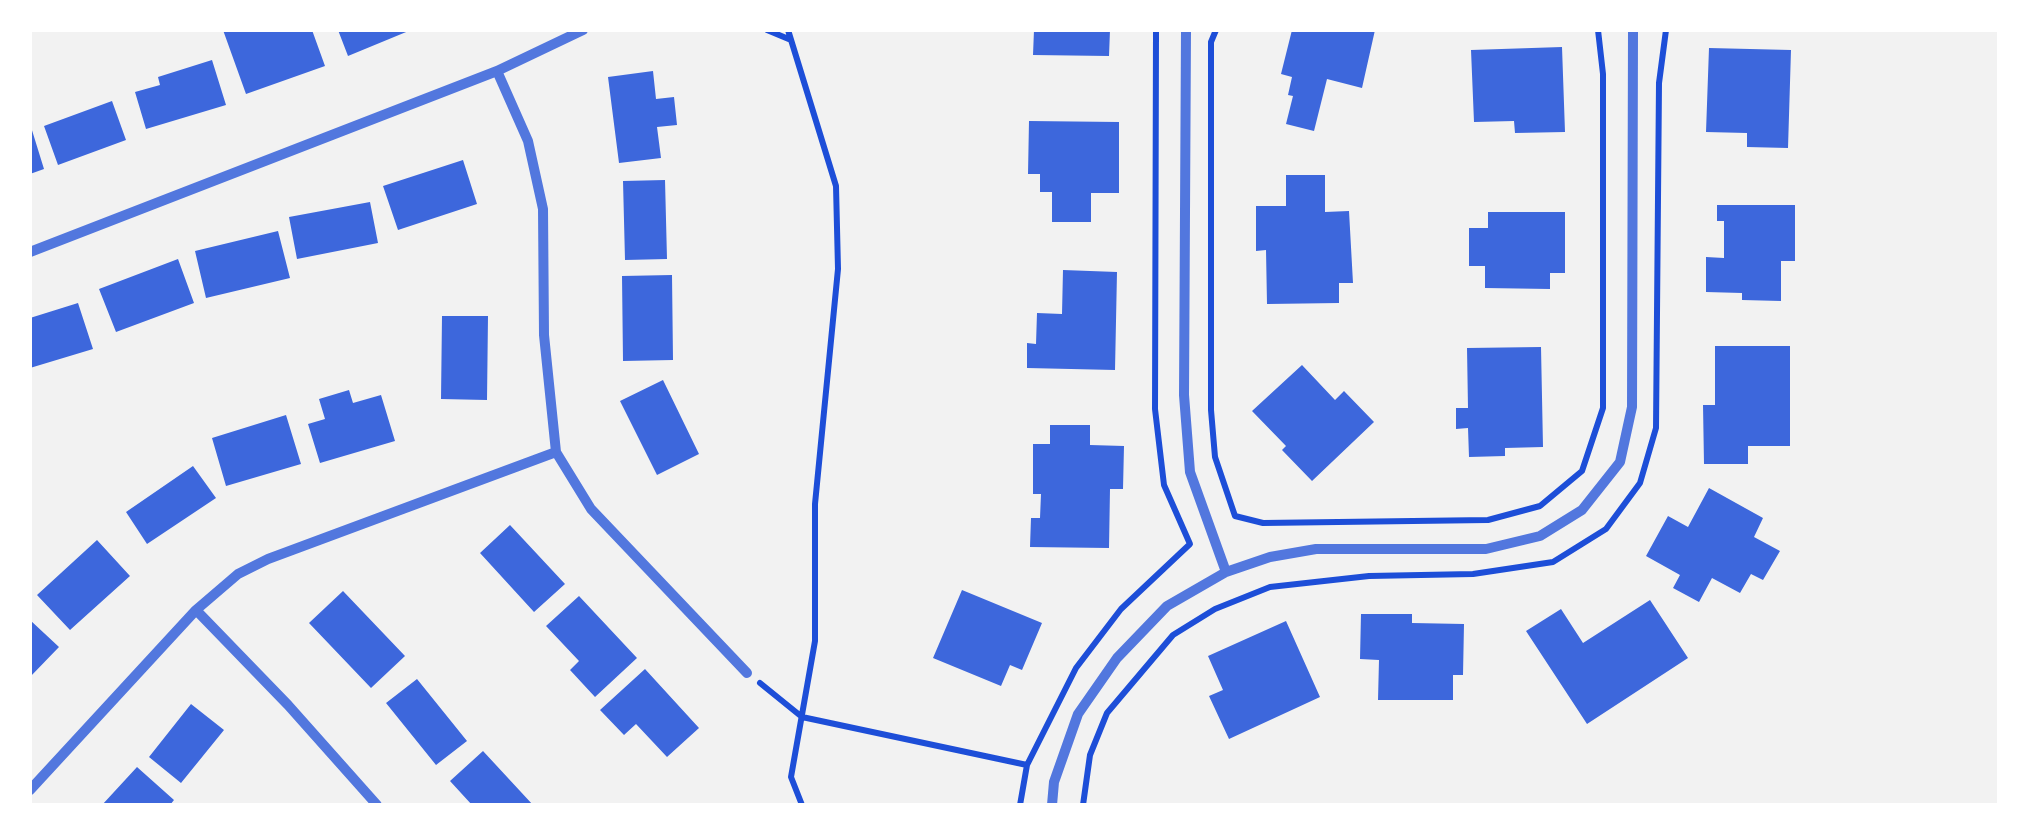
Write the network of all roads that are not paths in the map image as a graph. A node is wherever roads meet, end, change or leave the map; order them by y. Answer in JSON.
{"nodes":[{"id":1,"x":583,"y":30,"type":"edge"},
{"id":2,"x":1186,"y":30,"type":"edge"},
{"id":3,"x":1633,"y":30,"type":"edge"},
{"id":4,"x":497,"y":71,"type":"junction"},
{"id":5,"x":30,"y":252,"type":"edge"},
{"id":6,"x":556,"y":452,"type":"junction"},
{"id":7,"x":1226,"y":572,"type":"junction"},
{"id":8,"x":196,"y":610,"type":"junction"},
{"id":9,"x":747,"y":673,"type":"road end"},
{"id":10,"x":30,"y":790,"type":"edge"},
{"id":11,"x":376,"y":805,"type":"edge"},
{"id":12,"x":1052,"y":805,"type":"edge"}],
"edges":[{"from":1,"to":4,"type":"street"},
{"from":2,"to":7,"type":"street"},
{"from":3,"to":7,"type":"street"},
{"from":4,"to":5,"type":"street"},
{"from":4,"to":6,"type":"street"},
{"from":6,"to":8,"type":"street"},
{"from":6,"to":9,"type":"street"},
{"from":7,"to":12,"type":"street"},
{"from":8,"to":10,"type":"street"},
{"from":8,"to":11,"type":"street"}]}
